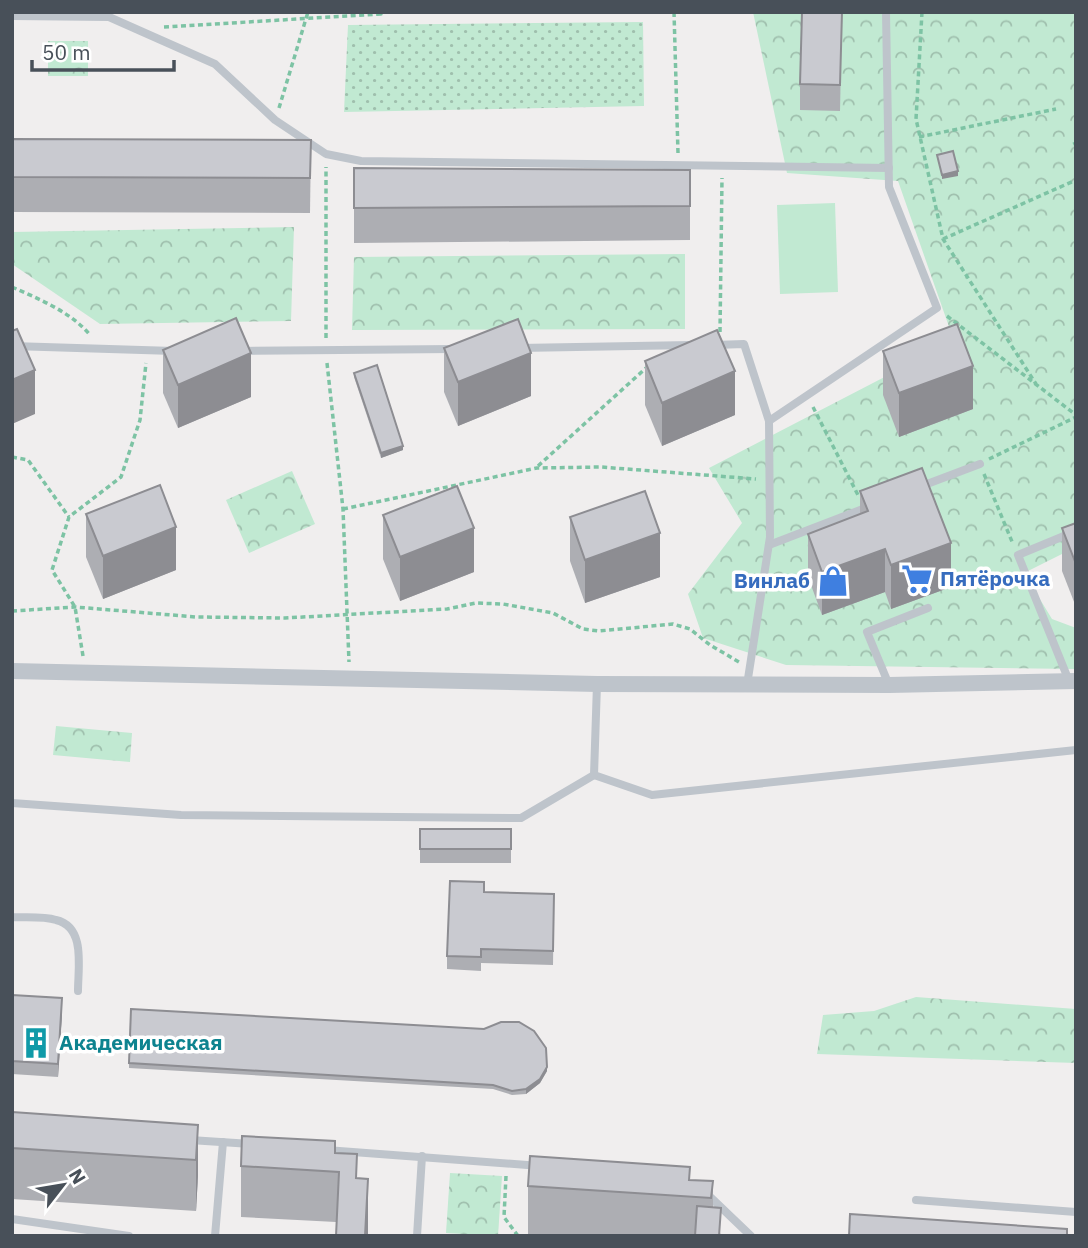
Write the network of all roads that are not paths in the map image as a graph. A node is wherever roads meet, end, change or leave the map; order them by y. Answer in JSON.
{"nodes":[{"id":1,"x":886,"y":12,"type":"edge"},
{"id":2,"x":12,"y":16,"type":"edge"},
{"id":3,"x":889,"y":168,"type":"junction"},
{"id":4,"x":12,"y":346,"type":"edge"},
{"id":5,"x":506,"y":348,"type":"edge"},
{"id":6,"x":464,"y":349,"type":"edge"},
{"id":7,"x":188,"y":351,"type":"edge"},
{"id":8,"x":230,"y":351,"type":"edge"},
{"id":9,"x":769,"y":421,"type":"junction"},
{"id":10,"x":980,"y":464,"type":"road end"},
{"id":11,"x":916,"y":488,"type":"edge"},
{"id":12,"x":877,"y":503,"type":"edge"},
{"id":13,"x":1076,"y":531,"type":"edge"},
{"id":14,"x":769,"y":545,"type":"junction"},
{"id":15,"x":928,"y":608,"type":"dead end"},
{"id":16,"x":12,"y":670,"type":"edge"},
{"id":17,"x":1072,"y":681,"type":"edge"},
{"id":18,"x":597,"y":684,"type":"junction"},
{"id":19,"x":747,"y":685,"type":"junction"},
{"id":20,"x":889,"y":685,"type":"junction"},
{"id":21,"x":1076,"y":750,"type":"edge"},
{"id":22,"x":594,"y":775,"type":"junction"},
{"id":23,"x":12,"y":803,"type":"edge"},
{"id":24,"x":12,"y":918,"type":"edge"},
{"id":25,"x":78,"y":991,"type":"dead end"},
{"id":26,"x":183,"y":1139,"type":"edge"},
{"id":27,"x":223,"y":1142,"type":"junction"},
{"id":28,"x":262,"y":1145,"type":"edge"},
{"id":29,"x":316,"y":1149,"type":"edge"},
{"id":30,"x":422,"y":1156,"type":"junction"},
{"id":31,"x":546,"y":1167,"type":"edge"},
{"id":32,"x":698,"y":1187,"type":"edge"},
{"id":33,"x":916,"y":1200,"type":"dead end"},
{"id":34,"x":1076,"y":1212,"type":"edge"},
{"id":35,"x":12,"y":1219,"type":"edge"},
{"id":36,"x":129,"y":1236,"type":"edge"},
{"id":37,"x":215,"y":1236,"type":"edge"},
{"id":38,"x":417,"y":1236,"type":"edge"},
{"id":39,"x":751,"y":1236,"type":"edge"}],
"edges":[{"from":1,"to":3,"type":"lane"},
{"from":2,"to":3,"type":"lane"},
{"from":3,"to":9,"type":"lane"},
{"from":4,"to":7,"type":"lane"},
{"from":5,"to":9,"type":"lane"},
{"from":6,"to":8,"type":"lane"},
{"from":9,"to":14,"type":"lane"},
{"from":10,"to":11,"type":"lane"},
{"from":12,"to":14,"type":"lane"},
{"from":13,"to":17,"type":"lane"},
{"from":14,"to":19,"type":"lane"},
{"from":15,"to":20,"type":"lane"},
{"from":16,"to":18,"type":"street"},
{"from":17,"to":20,"type":"street"},
{"from":18,"to":19,"type":"street"},
{"from":18,"to":22,"type":"lane"},
{"from":19,"to":20,"type":"street"},
{"from":21,"to":22,"type":"lane"},
{"from":22,"to":23,"type":"lane"},
{"from":24,"to":25,"type":"lane"},
{"from":26,"to":27,"type":"lane"},
{"from":27,"to":28,"type":"lane"},
{"from":27,"to":37,"type":"lane"},
{"from":29,"to":30,"type":"lane"},
{"from":30,"to":31,"type":"lane"},
{"from":30,"to":38,"type":"lane"},
{"from":32,"to":39,"type":"lane"},
{"from":33,"to":34,"type":"lane"},
{"from":35,"to":36,"type":"lane"}]}
